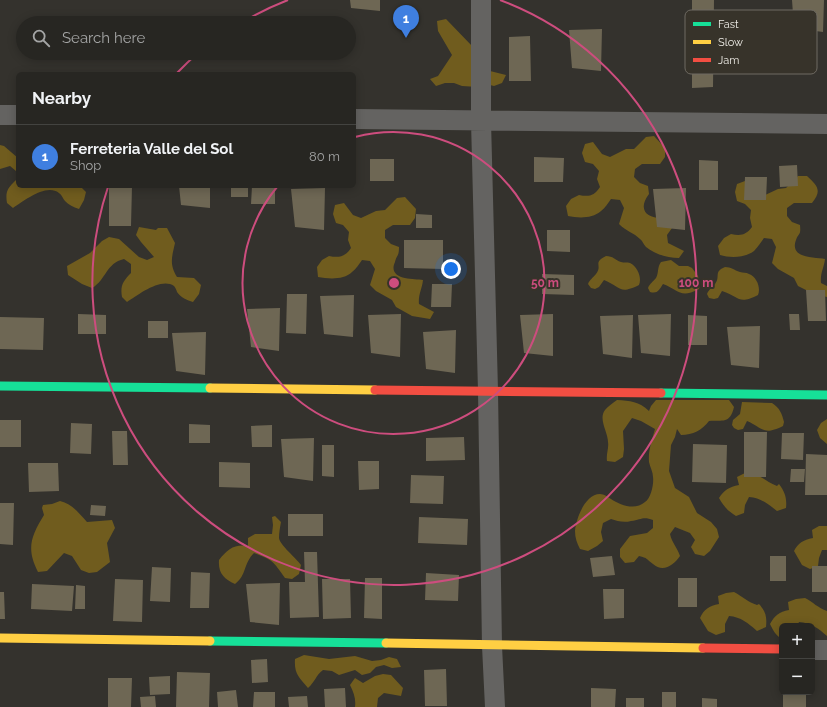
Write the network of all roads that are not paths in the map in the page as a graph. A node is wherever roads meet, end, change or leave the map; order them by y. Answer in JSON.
{"nodes":[{"id":1,"x":481,"y":0,"type":"edge"},
{"id":2,"x":0,"y":115,"type":"edge"},
{"id":3,"x":16,"y":115,"type":"edge"},
{"id":4,"x":356,"y":119,"type":"edge"},
{"id":5,"x":481,"y":121,"type":"junction"},
{"id":6,"x":827,"y":124,"type":"edge"},
{"id":7,"x":0,"y":386,"type":"edge"},
{"id":8,"x":488,"y":391,"type":"junction"},
{"id":9,"x":827,"y":395,"type":"edge"},
{"id":10,"x":0,"y":638,"type":"edge"},
{"id":11,"x":492,"y":646,"type":"junction"},
{"id":12,"x":779,"y":649,"type":"edge"},
{"id":13,"x":815,"y":650,"type":"edge"},
{"id":14,"x":827,"y":650,"type":"edge"},
{"id":15,"x":494,"y":707,"type":"edge"}],
"edges":[{"from":1,"to":5,"type":"street"},
{"from":2,"to":3,"type":"street"},
{"from":4,"to":5,"type":"street"},
{"from":5,"to":6,"type":"street"},
{"from":5,"to":8,"type":"street"},
{"from":7,"to":8,"type":"street"},
{"from":8,"to":9,"type":"street"},
{"from":8,"to":11,"type":"street"},
{"from":10,"to":11,"type":"street"},
{"from":11,"to":12,"type":"street"},
{"from":11,"to":15,"type":"street"},
{"from":13,"to":14,"type":"street"}]}
